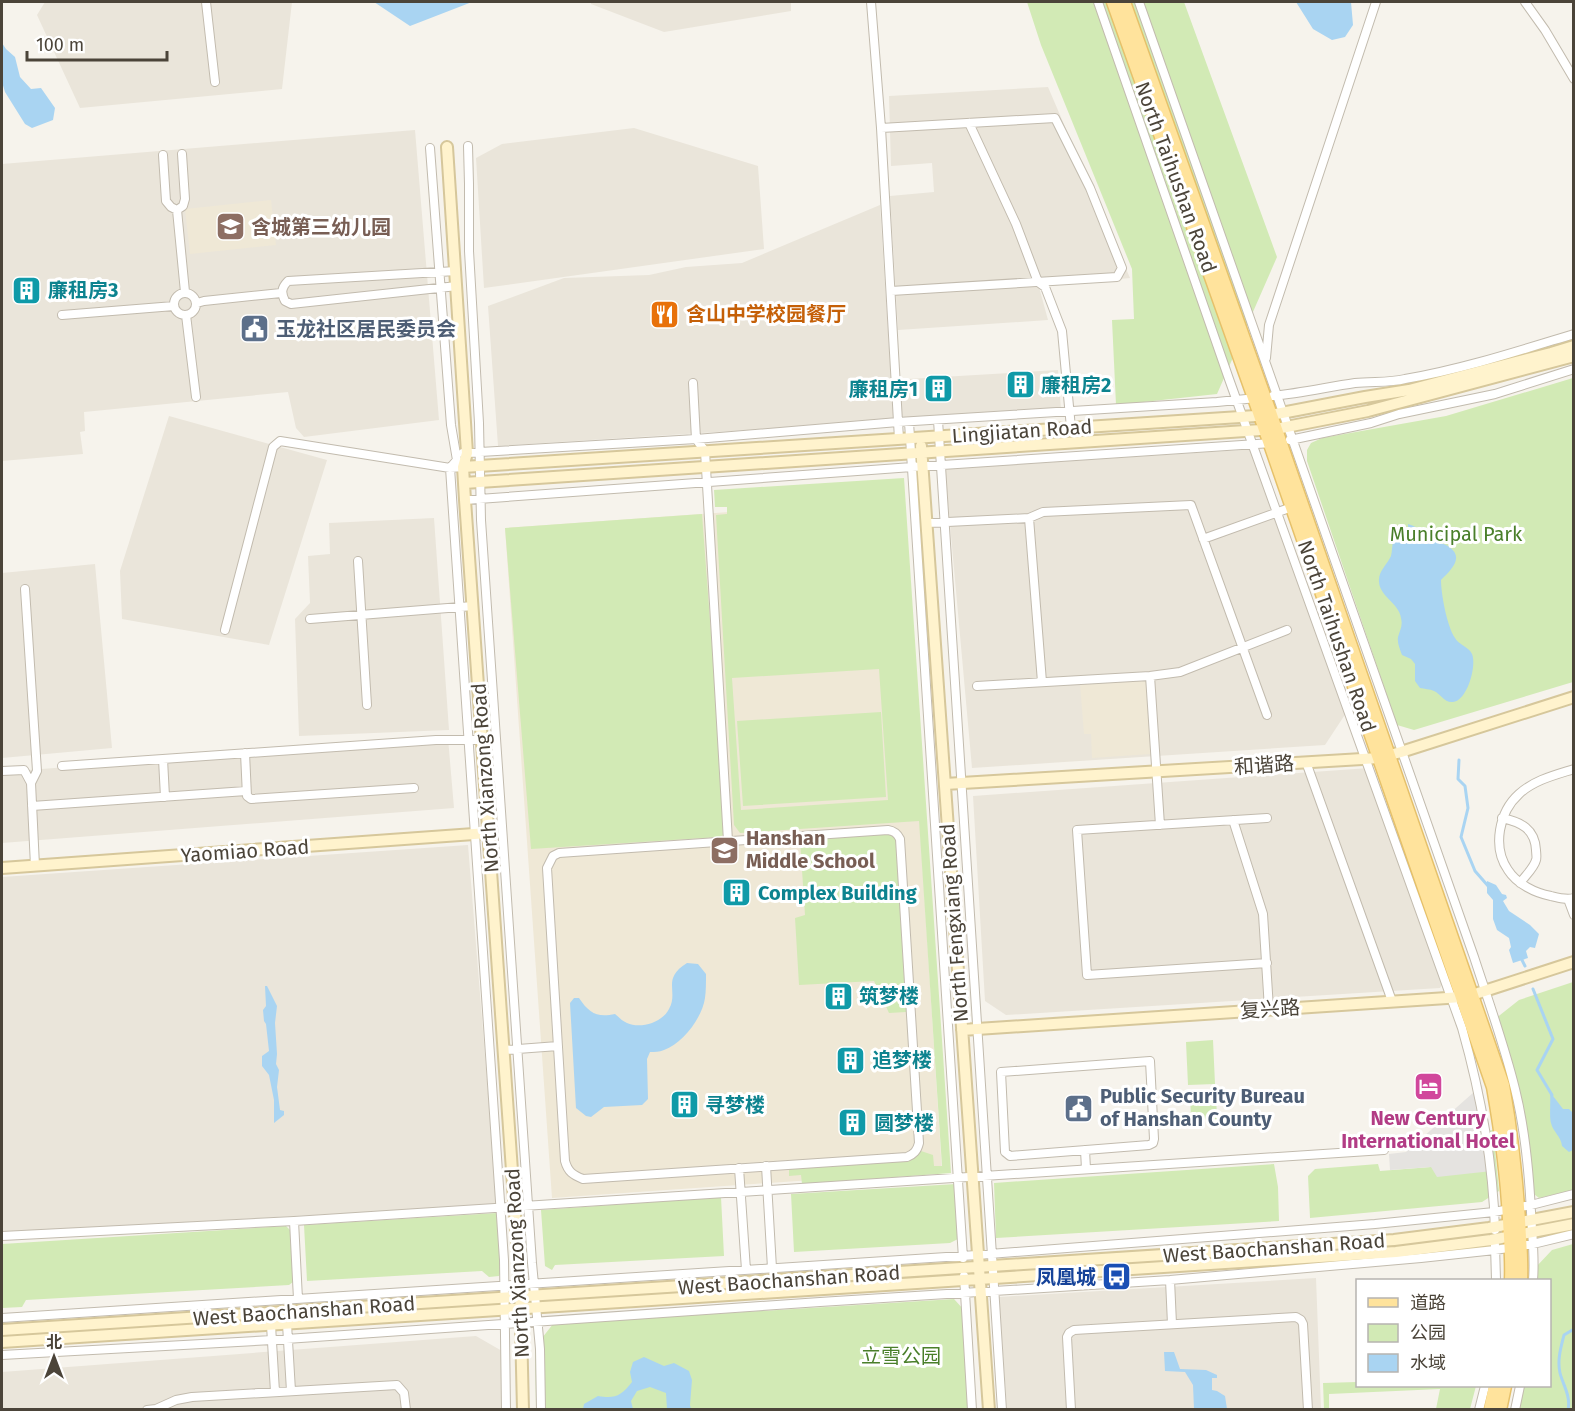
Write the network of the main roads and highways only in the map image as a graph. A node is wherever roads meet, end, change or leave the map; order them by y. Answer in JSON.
{"nodes":[{"id":1,"x":1113,"y":2,"type":"edge"},
{"id":2,"x":1124,"y":2,"type":"edge"},
{"id":3,"x":447,"y":147,"type":"dead end"},
{"id":4,"x":1574,"y":346,"type":"edge"},
{"id":5,"x":1574,"y":356,"type":"edge"},
{"id":6,"x":1265,"y":396,"type":"junction"},
{"id":7,"x":1271,"y":414,"type":"junction"},
{"id":8,"x":1276,"y":428,"type":"junction"},
{"id":9,"x":910,"y":438,"type":"junction"},
{"id":10,"x":1281,"y":442,"type":"junction"},
{"id":11,"x":916,"y":453,"type":"junction"},
{"id":12,"x":463,"y":467,"type":"junction"},
{"id":13,"x":464,"y":483,"type":"junction"},
{"id":14,"x":1574,"y":697,"type":"edge"},
{"id":15,"x":1384,"y":757,"type":"junction"},
{"id":16,"x":945,"y":784,"type":"junction"},
{"id":17,"x":489,"y":833,"type":"junction"},
{"id":18,"x":2,"y":868,"type":"edge"},
{"id":19,"x":1574,"y":962,"type":"edge"},
{"id":20,"x":1462,"y":997,"type":"junction"},
{"id":21,"x":962,"y":1030,"type":"junction"},
{"id":22,"x":1574,"y":1212,"type":"edge"},
{"id":23,"x":1574,"y":1224,"type":"edge"},
{"id":24,"x":1521,"y":1234,"type":"junction"},
{"id":25,"x":979,"y":1268,"type":"junction"},
{"id":26,"x":1511,"y":1279,"type":"edge"},
{"id":27,"x":1521,"y":1279,"type":"edge"},
{"id":28,"x":980,"y":1280,"type":"junction"},
{"id":29,"x":520,"y":1297,"type":"junction"},
{"id":30,"x":521,"y":1309,"type":"junction"},
{"id":31,"x":2,"y":1330,"type":"edge"},
{"id":32,"x":2,"y":1342,"type":"edge"},
{"id":33,"x":1495,"y":1387,"type":"edge"},
{"id":34,"x":1505,"y":1387,"type":"edge"},
{"id":35,"x":523,"y":1410,"type":"edge"},
{"id":36,"x":988,"y":1410,"type":"edge"},
{"id":37,"x":1490,"y":1410,"type":"edge"},
{"id":38,"x":1500,"y":1410,"type":"edge"}],
"edges":[{"from":1,"to":6,"type":"main road","name":"North Taihushan Road"},
{"from":2,"to":6,"type":"main road","name":"North Taihushan Road"},
{"from":3,"to":12,"type":"main road","name":"North Xianzong Road"},
{"from":4,"to":7,"type":"main road","name":"Lingjiatan Road"},
{"from":5,"to":8,"type":"main road","name":"Lingjiatan Road"},
{"from":6,"to":7,"type":"main road","name":"North Taihushan Road"},
{"from":7,"to":8,"type":"main road","name":"North Taihushan Road"},
{"from":7,"to":9,"type":"main road","name":"Lingjiatan Road"},
{"from":8,"to":10,"type":"main road","name":"North Taihushan Road"},
{"from":8,"to":11,"type":"main road","name":"Lingjiatan Road"},
{"from":9,"to":11,"type":"main road","name":"North Fengxiang Road"},
{"from":9,"to":12,"type":"main road","name":"Lingjiatan Road"},
{"from":10,"to":15,"type":"main road","name":"North Taihushan Road"},
{"from":10,"to":15,"type":"main road","name":"North Taihushan Road"},
{"from":11,"to":13,"type":"main road","name":"Lingjiatan Road"},
{"from":11,"to":16,"type":"main road","name":"North Fengxiang Road"},
{"from":12,"to":13,"type":"main road","name":"North Xianzong Road"},
{"from":13,"to":17,"type":"main road","name":"North Xianzong Road"},
{"from":14,"to":15,"type":"main road","name":"和谐路"},
{"from":15,"to":16,"type":"main road","name":"和谐路"},
{"from":15,"to":20,"type":"main road","name":"North Taihushan Road"},
{"from":16,"to":21,"type":"main road","name":"North Fengxiang Road"},
{"from":17,"to":18,"type":"main road","name":"Yaomiao Road"},
{"from":17,"to":29,"type":"main road","name":"North Xianzong Road"},
{"from":19,"to":20,"type":"main road","name":"复兴路"},
{"from":20,"to":21,"type":"main road","name":"复兴路"},
{"from":20,"to":24,"type":"main road","name":"North Taihushan Road"},
{"from":21,"to":25,"type":"main road","name":"North Fengxiang Road"},
{"from":22,"to":24,"type":"main road","name":"West Baochanshan Road"},
{"from":23,"to":24,"type":"main road","name":"West Baochanshan Road"},
{"from":24,"to":25,"type":"main road","name":"West Baochanshan Road"},
{"from":24,"to":26,"type":"main road","name":"North Taihushan Road"},
{"from":24,"to":27,"type":"main road","name":"North Taihushan Road"},
{"from":24,"to":28,"type":"main road","name":"West Baochanshan Road"},
{"from":25,"to":28,"type":"main road","name":"North Fengxiang Road"},
{"from":25,"to":29,"type":"main road","name":"West Baochanshan Road"},
{"from":28,"to":30,"type":"main road","name":"West Baochanshan Road"},
{"from":28,"to":36,"type":"main road","name":"North Fengxiang Road"},
{"from":29,"to":30,"type":"main road","name":"North Xianzong Road"},
{"from":29,"to":31,"type":"main road","name":"West Baochanshan Road"},
{"from":30,"to":32,"type":"main road","name":"West Baochanshan Road"},
{"from":30,"to":35,"type":"main road","name":"North Xianzong Road"},
{"from":33,"to":37,"type":"main road"},
{"from":34,"to":38,"type":"main road"}]}
